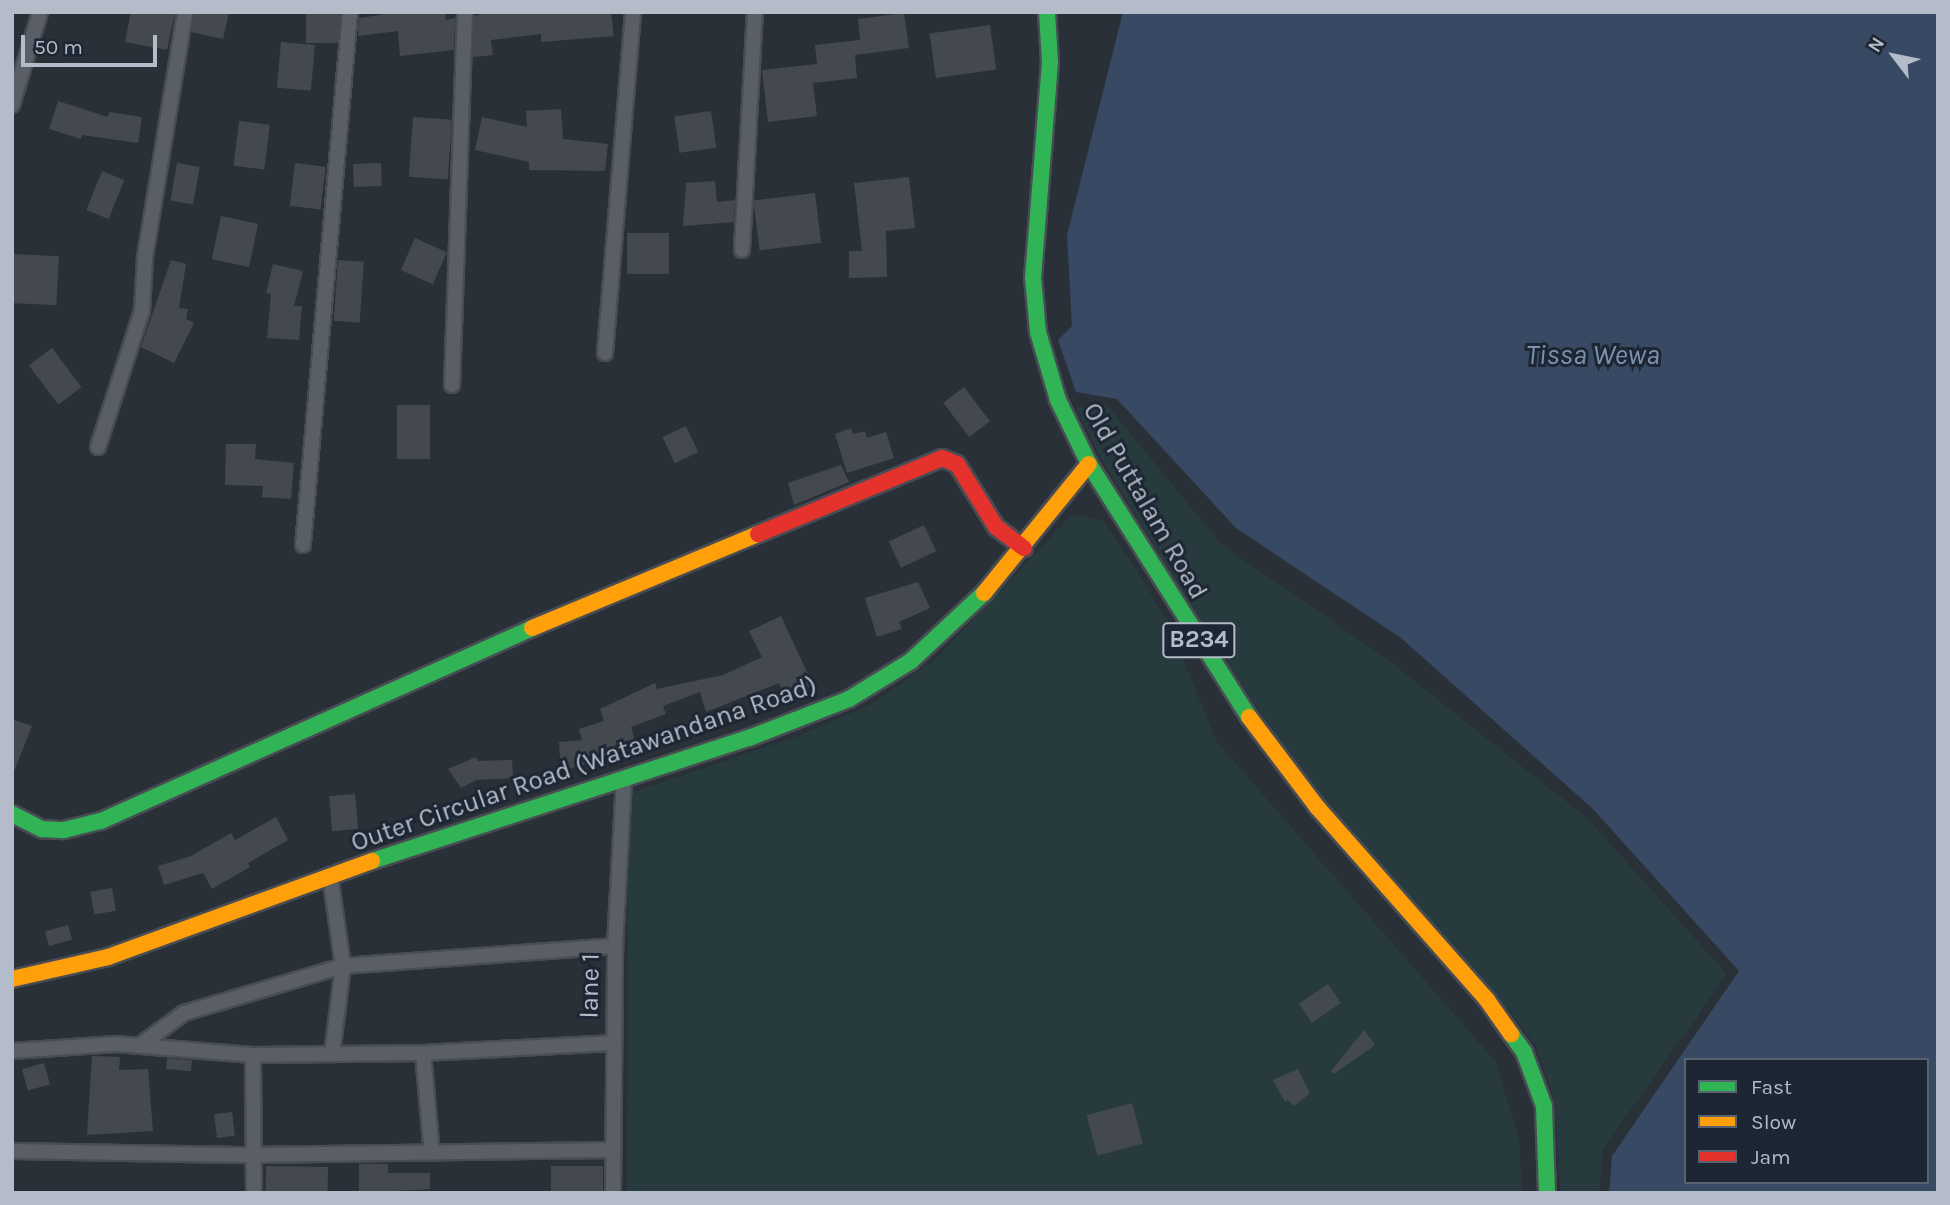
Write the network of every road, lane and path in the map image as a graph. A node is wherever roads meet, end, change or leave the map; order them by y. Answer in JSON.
{"nodes":[{"id":1,"x":40,"y":12,"type":"edge"},
{"id":2,"x":185,"y":12,"type":"edge"},
{"id":3,"x":350,"y":12,"type":"edge"},
{"id":4,"x":465,"y":12,"type":"edge"},
{"id":5,"x":633,"y":12,"type":"edge"},
{"id":6,"x":755,"y":12,"type":"edge"},
{"id":7,"x":1047,"y":12,"type":"edge"},
{"id":8,"x":12,"y":105,"type":"edge"},
{"id":9,"x":742,"y":250,"type":"dead end"},
{"id":10,"x":605,"y":353,"type":"dead end"},
{"id":11,"x":452,"y":384,"type":"dead end"},
{"id":12,"x":98,"y":447,"type":"dead end"},
{"id":13,"x":1089,"y":464,"type":"junction"},
{"id":14,"x":303,"y":545,"type":"dead end"},
{"id":15,"x":1024,"y":548,"type":"junction"},
{"id":16,"x":624,"y":780,"type":"junction"},
{"id":17,"x":12,"y":814,"type":"edge"},
{"id":18,"x":330,"y":875,"type":"junction"},
{"id":19,"x":615,"y":946,"type":"junction"},
{"id":20,"x":343,"y":966,"type":"junction"},
{"id":21,"x":12,"y":979,"type":"edge"},
{"id":22,"x":614,"y":1043,"type":"junction"},
{"id":23,"x":139,"y":1045,"type":"junction"},
{"id":24,"x":12,"y":1051,"type":"edge"},
{"id":25,"x":423,"y":1053,"type":"junction"},
{"id":26,"x":332,"y":1054,"type":"junction"},
{"id":27,"x":253,"y":1055,"type":"junction"},
{"id":28,"x":612,"y":1150,"type":"junction"},
{"id":29,"x":12,"y":1151,"type":"edge"},
{"id":30,"x":432,"y":1153,"type":"junction"},
{"id":31,"x":253,"y":1155,"type":"junction"},
{"id":32,"x":254,"y":1193,"type":"edge"},
{"id":33,"x":613,"y":1193,"type":"edge"},
{"id":34,"x":1547,"y":1193,"type":"edge"}],
"edges":[{"from":1,"to":8,"type":"street"},
{"from":2,"to":12,"type":"street"},
{"from":3,"to":14,"type":"street"},
{"from":4,"to":11,"type":"street"},
{"from":5,"to":10,"type":"street"},
{"from":6,"to":9,"type":"street"},
{"from":7,"to":13,"type":"main road","name":"Old Puttalam Road","number":"B234"},
{"from":13,"to":15,"type":"main road","name":"Outer Circular Road (Watawandana Road)"},
{"from":13,"to":34,"type":"main road","name":"Old Puttalam Road","number":"B234"},
{"from":15,"to":16,"type":"main road","name":"Outer Circular Road (Watawandana Road)"},
{"from":15,"to":17,"type":"main road"},
{"from":16,"to":18,"type":"main road","name":"Outer Circular Road (Watawandana Road)"},
{"from":16,"to":19,"type":"street","name":"lane 1"},
{"from":18,"to":20,"type":"street"},
{"from":18,"to":21,"type":"main road","name":"Outer Circular Road (Watawandana Road)"},
{"from":19,"to":20,"type":"street"},
{"from":19,"to":22,"type":"street","name":"lane 1"},
{"from":20,"to":23,"type":"street"},
{"from":20,"to":26,"type":"street"},
{"from":22,"to":25,"type":"street"},
{"from":22,"to":28,"type":"street","name":"lane 1"},
{"from":23,"to":24,"type":"street"},
{"from":23,"to":27,"type":"street"},
{"from":25,"to":26,"type":"street"},
{"from":25,"to":30,"type":"street"},
{"from":26,"to":27,"type":"street"},
{"from":27,"to":31,"type":"street"},
{"from":28,"to":30,"type":"street"},
{"from":28,"to":33,"type":"street","name":"lane 1"},
{"from":29,"to":31,"type":"street"},
{"from":30,"to":31,"type":"street"},
{"from":31,"to":32,"type":"street"}]}
